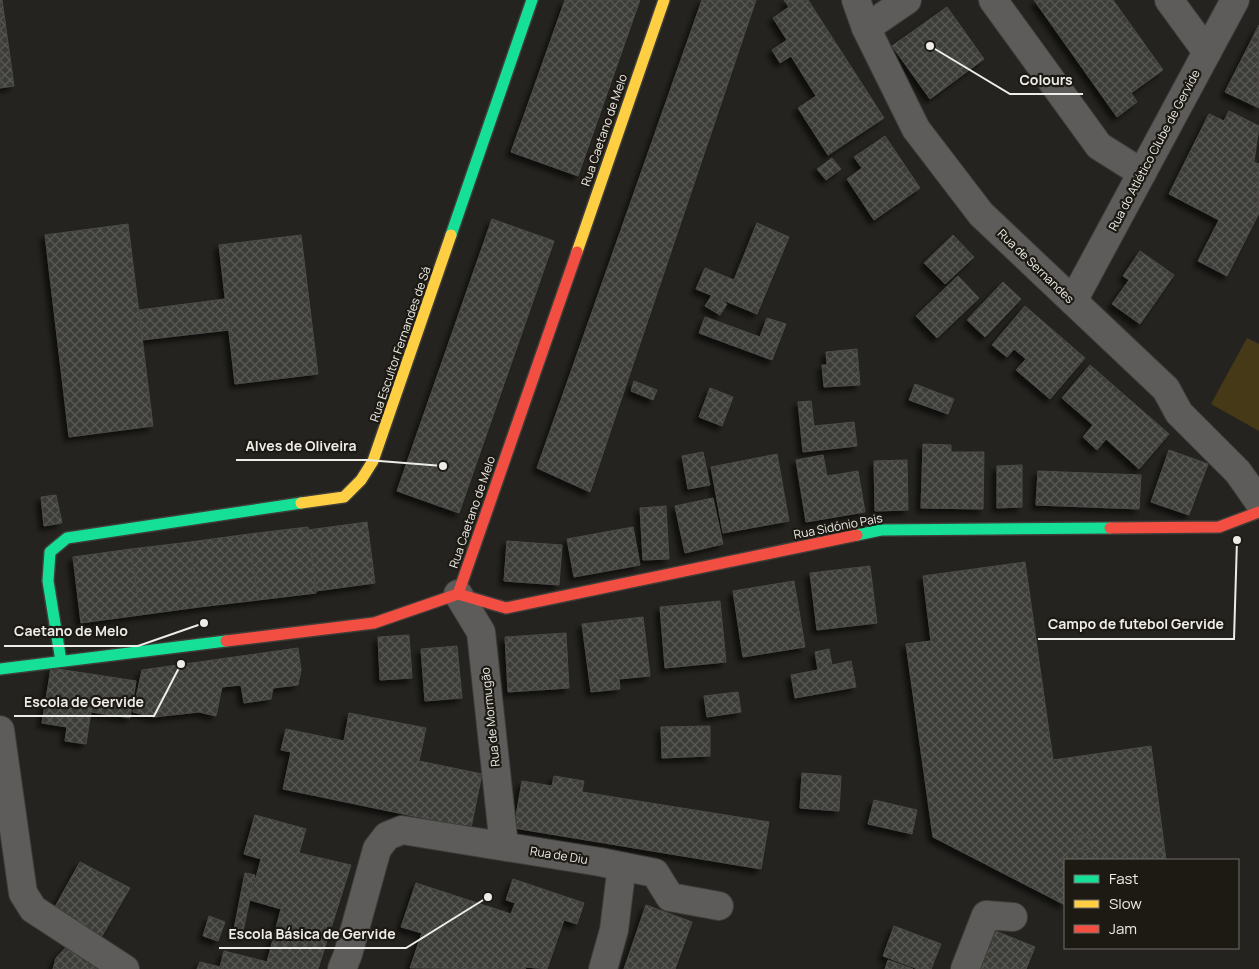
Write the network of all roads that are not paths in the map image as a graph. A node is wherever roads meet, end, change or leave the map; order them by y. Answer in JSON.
{"nodes":[{"id":1,"x":532,"y":0,"type":"edge"},
{"id":2,"x":664,"y":0,"type":"edge"},
{"id":3,"x":856,"y":0,"type":"edge"},
{"id":4,"x":907,"y":0,"type":"edge"},
{"id":5,"x":993,"y":0,"type":"edge"},
{"id":6,"x":1169,"y":0,"type":"edge"},
{"id":7,"x":1235,"y":0,"type":"edge"},
{"id":8,"x":866,"y":28,"type":"junction"},
{"id":9,"x":1208,"y":52,"type":"junction"},
{"id":10,"x":1142,"y":173,"type":"junction"},
{"id":11,"x":1073,"y":301,"type":"junction"},
{"id":12,"x":1259,"y":502,"type":"edge"},
{"id":13,"x":1259,"y":512,"type":"edge"},
{"id":14,"x":458,"y":594,"type":"junction"},
{"id":15,"x":61,"y":661,"type":"junction"},
{"id":16,"x":0,"y":669,"type":"edge"},
{"id":17,"x":0,"y":730,"type":"edge"},
{"id":18,"x":504,"y":846,"type":"junction"},
{"id":19,"x":614,"y":866,"type":"junction"},
{"id":20,"x":719,"y":906,"type":"dead end"},
{"id":21,"x":1013,"y":917,"type":"dead end"},
{"id":22,"x":125,"y":969,"type":"edge"},
{"id":23,"x":342,"y":969,"type":"edge"},
{"id":24,"x":603,"y":969,"type":"edge"},
{"id":25,"x":965,"y":969,"type":"edge"}],
"edges":[{"from":1,"to":15,"type":"street","name":"Rua Escultor Fernandes de Sá"},
{"from":2,"to":14,"type":"street","name":"Rua Caetano de Melo"},
{"from":3,"to":8,"type":"street","name":"Rua de Sernandes"},
{"from":4,"to":8,"type":"street"},
{"from":5,"to":10,"type":"street"},
{"from":6,"to":9,"type":"street"},
{"from":7,"to":9,"type":"street","name":"Rua do Atlético Clube de Gervide"},
{"from":8,"to":11,"type":"street","name":"Rua de Sernandes"},
{"from":9,"to":10,"type":"street","name":"Rua do Atlético Clube de Gervide"},
{"from":10,"to":11,"type":"street","name":"Rua do Atlético Clube de Gervide"},
{"from":11,"to":12,"type":"street","name":"Rua de Sernandes"},
{"from":13,"to":14,"type":"street","name":"Rua Sidónio Pais"},
{"from":14,"to":15,"type":"street"},
{"from":14,"to":18,"type":"street","name":"Rua de Mormugão"},
{"from":15,"to":16,"type":"street"},
{"from":17,"to":22,"type":"street"},
{"from":18,"to":19,"type":"street","name":"Rua de Diu"},
{"from":18,"to":23,"type":"street","name":"Rua de Diu"},
{"from":19,"to":20,"type":"street","name":"Rua de Diu"},
{"from":19,"to":24,"type":"street"},
{"from":21,"to":25,"type":"street"}]}
